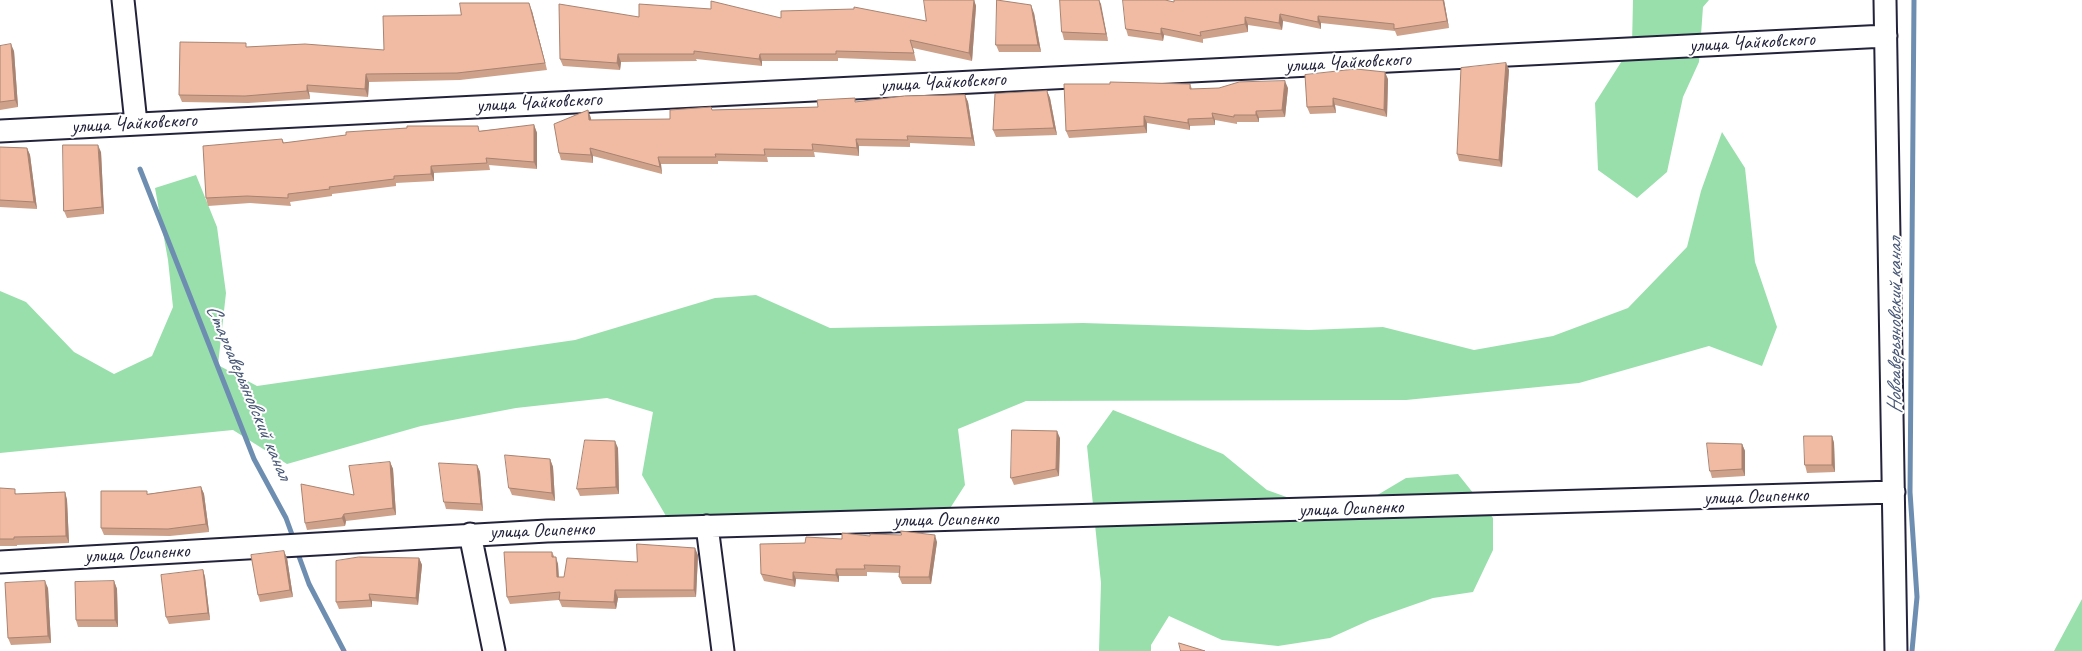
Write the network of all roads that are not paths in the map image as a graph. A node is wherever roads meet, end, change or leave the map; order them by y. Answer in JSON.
{"nodes":[{"id":1,"x":123,"y":0,"type":"edge"},
{"id":2,"x":1886,"y":0,"type":"edge"},
{"id":3,"x":1886,"y":36,"type":"junction"},
{"id":4,"x":136,"y":123,"type":"junction"},
{"id":5,"x":0,"y":131,"type":"edge"},
{"id":6,"x":1894,"y":492,"type":"junction"},
{"id":7,"x":707,"y":526,"type":"junction"},
{"id":8,"x":470,"y":534,"type":"junction"},
{"id":9,"x":0,"y":562,"type":"edge"},
{"id":10,"x":494,"y":651,"type":"edge"},
{"id":11,"x":724,"y":651,"type":"edge"},
{"id":12,"x":1896,"y":651,"type":"edge"}],
"edges":[{"from":1,"to":4,"type":"street"},
{"from":2,"to":3,"type":"street"},
{"from":3,"to":4,"type":"street","name":"улица Чайковского"},
{"from":3,"to":6,"type":"street"},
{"from":4,"to":5,"type":"street","name":"улица Чайковского"},
{"from":6,"to":7,"type":"street","name":"улица Осипенко"},
{"from":6,"to":12,"type":"street"},
{"from":7,"to":8,"type":"street","name":"улица Осипенко"},
{"from":7,"to":11,"type":"street"},
{"from":8,"to":9,"type":"street","name":"улица Осипенко"},
{"from":8,"to":10,"type":"street"}]}
